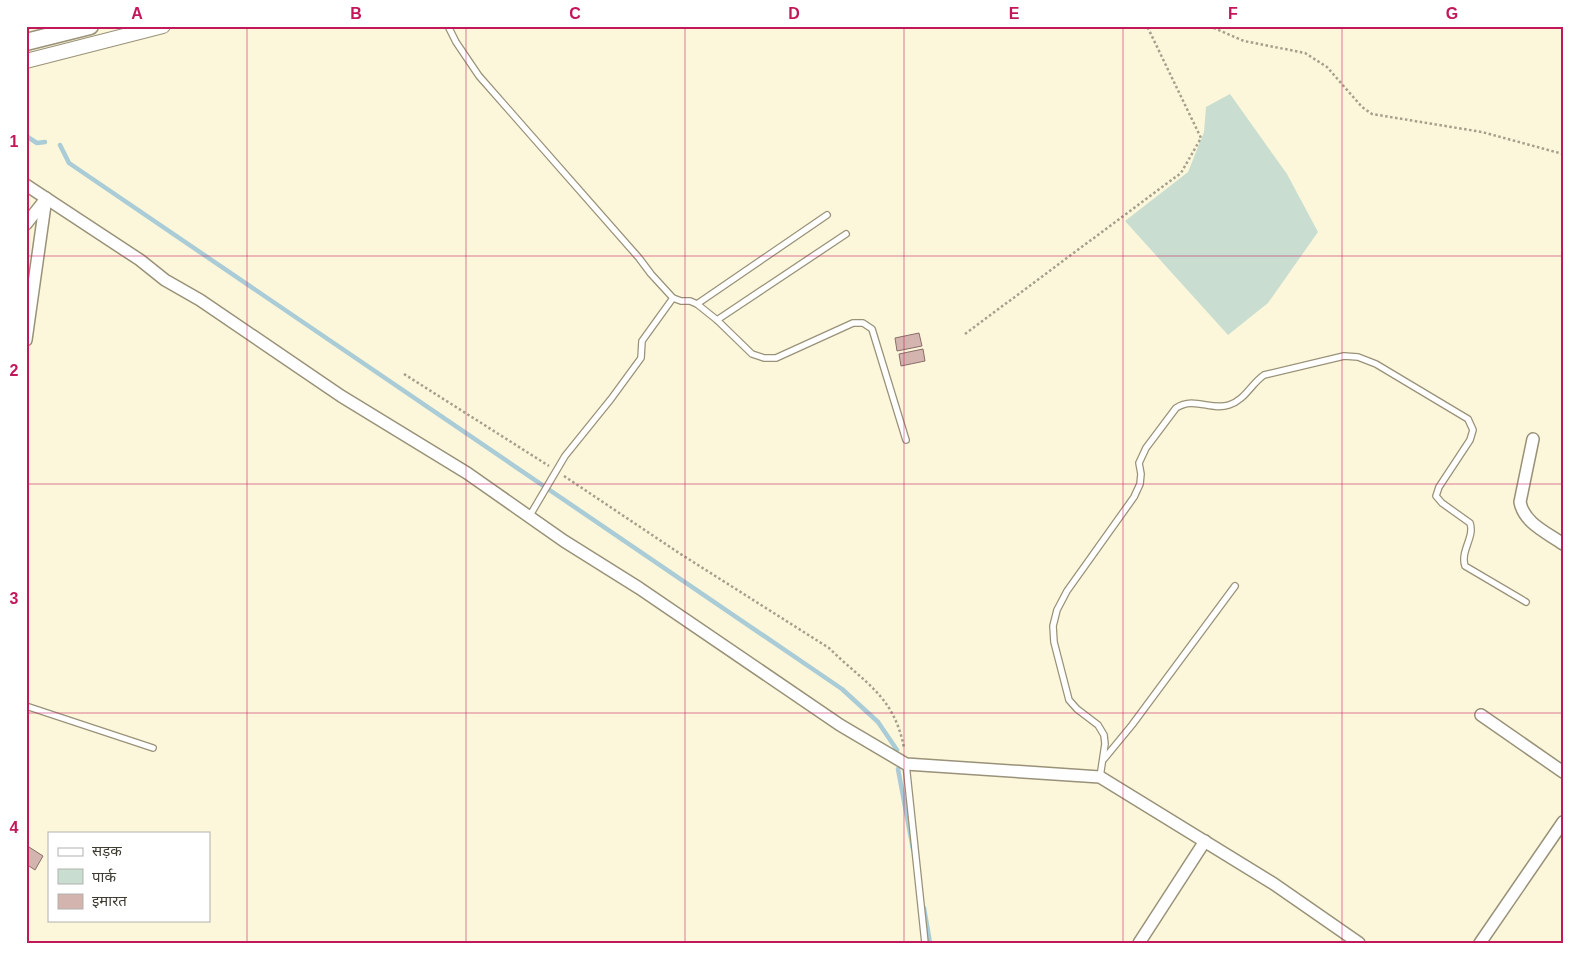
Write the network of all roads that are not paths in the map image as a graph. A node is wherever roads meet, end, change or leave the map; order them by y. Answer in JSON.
{"nodes":[{"id":1,"x":90,"y":26,"type":"edge"},
{"id":2,"x":163,"y":26,"type":"edge"},
{"id":3,"x":448,"y":26,"type":"edge"},
{"id":4,"x":26,"y":42,"type":"edge"},
{"id":5,"x":26,"y":61,"type":"edge"},
{"id":6,"x":26,"y":185,"type":"edge"},
{"id":7,"x":46,"y":198,"type":"junction"},
{"id":8,"x":827,"y":215,"type":"dead end"},
{"id":9,"x":26,"y":224,"type":"edge"},
{"id":10,"x":846,"y":234,"type":"dead end"},
{"id":11,"x":674,"y":298,"type":"junction"},
{"id":12,"x":697,"y":304,"type":"junction"},
{"id":13,"x":717,"y":320,"type":"junction"},
{"id":14,"x":26,"y":340,"type":"edge"},
{"id":15,"x":1532,"y":439,"type":"dead end"},
{"id":16,"x":906,"y":440,"type":"dead end"},
{"id":17,"x":529,"y":517,"type":"junction"},
{"id":18,"x":1563,"y":544,"type":"edge"},
{"id":19,"x":1235,"y":586,"type":"dead end"},
{"id":20,"x":1526,"y":602,"type":"dead end"},
{"id":21,"x":26,"y":706,"type":"edge"},
{"id":22,"x":1481,"y":715,"type":"dead end"},
{"id":23,"x":153,"y":748,"type":"dead end"},
{"id":24,"x":1102,"y":761,"type":"junction"},
{"id":25,"x":906,"y":764,"type":"junction"},
{"id":26,"x":1563,"y":772,"type":"edge"},
{"id":27,"x":1100,"y":777,"type":"junction"},
{"id":28,"x":1563,"y":822,"type":"edge"},
{"id":29,"x":1205,"y":842,"type":"junction"},
{"id":30,"x":925,"y":943,"type":"edge"},
{"id":31,"x":1139,"y":943,"type":"edge"},
{"id":32,"x":1359,"y":943,"type":"edge"},
{"id":33,"x":1480,"y":943,"type":"edge"}],
"edges":[{"from":1,"to":4,"type":"main road"},
{"from":2,"to":5,"type":"street"},
{"from":3,"to":11,"type":"lane"},
{"from":6,"to":7,"type":"street"},
{"from":7,"to":9,"type":"street"},
{"from":7,"to":14,"type":"street"},
{"from":7,"to":17,"type":"street"},
{"from":8,"to":12,"type":"lane"},
{"from":10,"to":13,"type":"lane"},
{"from":11,"to":12,"type":"lane"},
{"from":11,"to":17,"type":"lane"},
{"from":12,"to":13,"type":"lane"},
{"from":13,"to":16,"type":"lane"},
{"from":15,"to":18,"type":"street"},
{"from":17,"to":25,"type":"street"},
{"from":19,"to":24,"type":"lane"},
{"from":20,"to":24,"type":"lane"},
{"from":21,"to":23,"type":"lane"},
{"from":22,"to":26,"type":"street"},
{"from":24,"to":27,"type":"lane"},
{"from":25,"to":27,"type":"street"},
{"from":25,"to":30,"type":"lane"},
{"from":27,"to":29,"type":"street"},
{"from":28,"to":33,"type":"street"},
{"from":29,"to":31,"type":"street"},
{"from":29,"to":32,"type":"street"}]}
